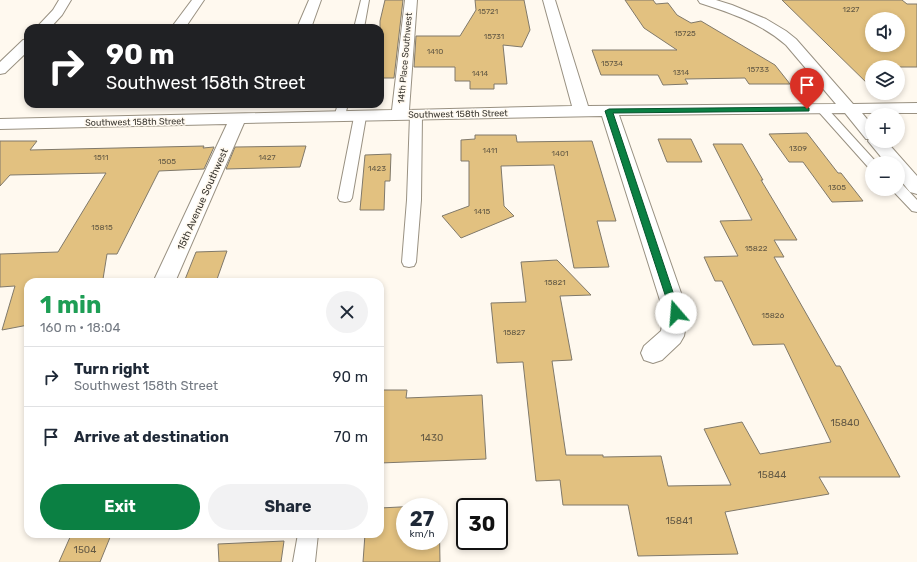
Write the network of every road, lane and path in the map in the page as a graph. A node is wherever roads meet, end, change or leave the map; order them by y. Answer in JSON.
{"nodes":[{"id":1,"x":65,"y":0,"type":"edge"},
{"id":2,"x":198,"y":0,"type":"edge"},
{"id":3,"x":314,"y":0,"type":"edge"},
{"id":4,"x":365,"y":0,"type":"edge"},
{"id":5,"x":410,"y":0,"type":"edge"},
{"id":6,"x":548,"y":0,"type":"edge"},
{"id":7,"x":704,"y":0,"type":"edge"},
{"id":8,"x":47,"y":24,"type":"edge"},
{"id":9,"x":181,"y":24,"type":"edge"},
{"id":10,"x":305,"y":24,"type":"edge"},
{"id":11,"x":360,"y":24,"type":"edge"},
{"id":12,"x":24,"y":47,"type":"edge"},
{"id":13,"x":0,"y":70,"type":"edge"},
{"id":14,"x":120,"y":108,"type":"edge"},
{"id":15,"x":272,"y":108,"type":"edge"},
{"id":16,"x":917,"y":108,"type":"edge"},
{"id":17,"x":822,"y":109,"type":"junction"},
{"id":18,"x":849,"y":109,"type":"junction"},
{"id":19,"x":342,"y":111,"type":"edge"},
{"id":20,"x":581,"y":111,"type":"junction"},
{"id":21,"x":609,"y":111,"type":"junction"},
{"id":22,"x":416,"y":115,"type":"junction"},
{"id":23,"x":400,"y":116,"type":"junction"},
{"id":24,"x":360,"y":117,"type":"junction"},
{"id":25,"x":268,"y":119,"type":"junction"},
{"id":26,"x":237,"y":120,"type":"junction"},
{"id":27,"x":110,"y":122,"type":"junction"},
{"id":28,"x":0,"y":124,"type":"edge"},
{"id":29,"x":865,"y":127,"type":"edge"},
{"id":30,"x":883,"y":148,"type":"edge"},
{"id":31,"x":865,"y":156,"type":"edge"},
{"id":32,"x":890,"y":156,"type":"edge"},
{"id":33,"x":905,"y":174,"type":"edge"},
{"id":34,"x":917,"y":188,"type":"edge"},
{"id":35,"x":905,"y":195,"type":"edge"},
{"id":36,"x":344,"y":198,"type":"dead end"},
{"id":37,"x":917,"y":208,"type":"edge"},
{"id":38,"x":409,"y":262,"type":"dead end"},
{"id":39,"x":166,"y":278,"type":"dead end"},
{"id":40,"x":653,"y":353,"type":"dead end"},
{"id":41,"x":307,"y":538,"type":"edge"},
{"id":42,"x":304,"y":562,"type":"edge"}],
"edges":[{"from":1,"to":8,"type":"street"},
{"from":2,"to":9,"type":"street"},
{"from":3,"to":10,"type":"street"},
{"from":4,"to":11,"type":"lane"},
{"from":5,"to":23,"type":"street","name":"14th Place Southwest"},
{"from":6,"to":20,"type":"street"},
{"from":7,"to":18,"type":"street"},
{"from":12,"to":13,"type":"street"},
{"from":14,"to":27,"type":"street"},
{"from":15,"to":25,"type":"street"},
{"from":16,"to":18,"type":"street","name":"Southwest 158th Street"},
{"from":17,"to":18,"type":"street","name":"Southwest 158th Street"},
{"from":17,"to":21,"type":"street","name":"Southwest 158th Street"},
{"from":17,"to":31,"type":"lane"},
{"from":18,"to":29,"type":"street"},
{"from":19,"to":24,"type":"street","name":"Southwest 158th Street"},
{"from":19,"to":25,"type":"street","name":"Southwest 158th Street"},
{"from":20,"to":21,"type":"street","name":"Southwest 158th Street"},
{"from":20,"to":22,"type":"street","name":"Southwest 158th Street"},
{"from":21,"to":40,"type":"street"},
{"from":22,"to":23,"type":"street","name":"Southwest 158th Street"},
{"from":22,"to":38,"type":"lane"},
{"from":23,"to":24,"type":"street","name":"Southwest 158th Street"},
{"from":24,"to":36,"type":"lane"},
{"from":25,"to":26,"type":"street","name":"Southwest 158th Street"},
{"from":26,"to":27,"type":"street","name":"Southwest 158th Street"},
{"from":26,"to":39,"type":"street","name":"15th Avenue Southwest"},
{"from":27,"to":28,"type":"street","name":"Southwest 158th Street"},
{"from":30,"to":32,"type":"street"},
{"from":33,"to":34,"type":"street"},
{"from":35,"to":37,"type":"lane"},
{"from":41,"to":42,"type":"lane"}]}
